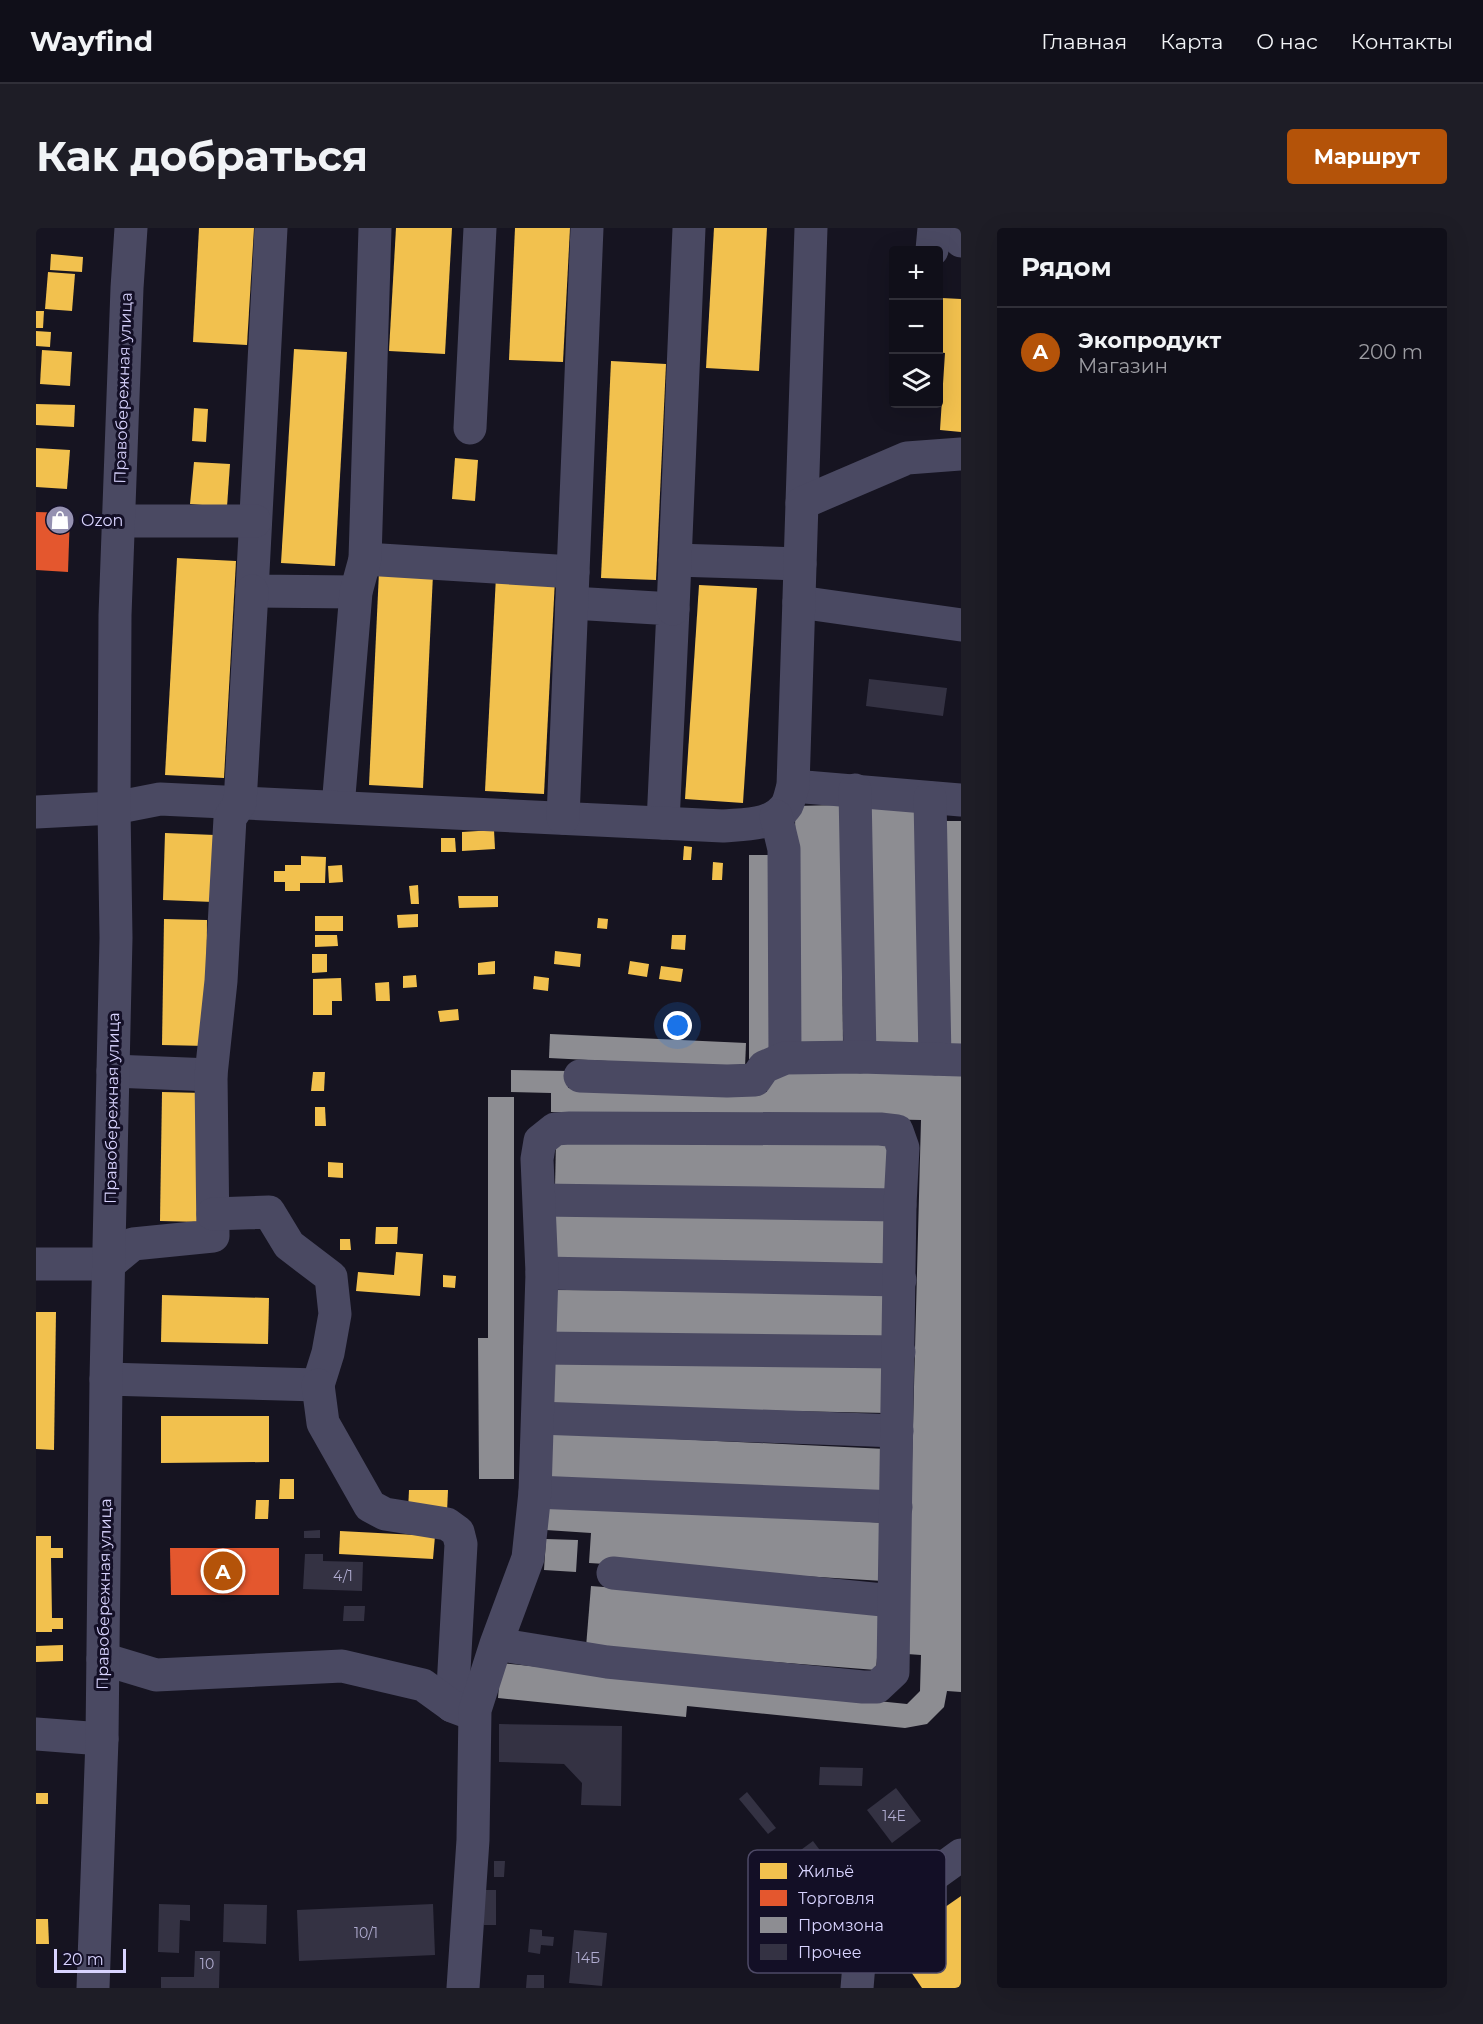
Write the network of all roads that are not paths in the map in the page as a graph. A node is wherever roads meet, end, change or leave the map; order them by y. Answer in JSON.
{"nodes":[{"id":1,"x":131,"y":228,"type":"edge"},
{"id":2,"x":271,"y":228,"type":"edge"},
{"id":3,"x":375,"y":228,"type":"edge"},
{"id":4,"x":480,"y":228,"type":"edge"},
{"id":5,"x":587,"y":228,"type":"edge"},
{"id":6,"x":690,"y":228,"type":"edge"},
{"id":7,"x":811,"y":228,"type":"edge"},
{"id":8,"x":934,"y":228,"type":"edge"},
{"id":9,"x":953,"y":228,"type":"edge"},
{"id":10,"x":961,"y":242,"type":"edge"},
{"id":11,"x":932,"y":246,"type":"edge"},
{"id":12,"x":470,"y":428,"type":"dead end"},
{"id":13,"x":961,"y":454,"type":"edge"},
{"id":14,"x":802,"y":503,"type":"junction"},
{"id":15,"x":118,"y":520,"type":"junction"},
{"id":16,"x":255,"y":521,"type":"junction"},
{"id":17,"x":365,"y":559,"type":"junction"},
{"id":18,"x":675,"y":560,"type":"junction"},
{"id":19,"x":800,"y":564,"type":"junction"},
{"id":20,"x":573,"y":587,"type":"junction"},
{"id":21,"x":252,"y":591,"type":"junction"},
{"id":22,"x":356,"y":592,"type":"junction"},
{"id":23,"x":799,"y":602,"type":"junction"},
{"id":24,"x":673,"y":609,"type":"junction"},
{"id":25,"x":961,"y":625,"type":"edge"},
{"id":26,"x":793,"y":786,"type":"junction"},
{"id":27,"x":855,"y":790,"type":"junction"},
{"id":28,"x":945,"y":799,"type":"edge"},
{"id":29,"x":240,"y":803,"type":"junction"},
{"id":30,"x":338,"y":807,"type":"junction"},
{"id":31,"x":114,"y":808,"type":"junction"},
{"id":32,"x":36,"y":812,"type":"edge"},
{"id":33,"x":776,"y":816,"type":"junction"},
{"id":34,"x":563,"y":818,"type":"junction"},
{"id":35,"x":663,"y":823,"type":"junction"},
{"id":36,"x":860,"y":1057,"type":"junction"},
{"id":37,"x":785,"y":1058,"type":"junction"},
{"id":38,"x":948,"y":1059,"type":"edge"},
{"id":39,"x":113,"y":1071,"type":"junction"},
{"id":40,"x":211,"y":1075,"type":"junction"},
{"id":41,"x":579,"y":1076,"type":"dead end"},
{"id":42,"x":540,"y":1200,"type":"junction"},
{"id":43,"x":900,"y":1205,"type":"junction"},
{"id":44,"x":213,"y":1214,"type":"junction"},
{"id":45,"x":36,"y":1264,"type":"edge"},
{"id":46,"x":109,"y":1264,"type":"junction"},
{"id":47,"x":542,"y":1273,"type":"junction"},
{"id":48,"x":900,"y":1280,"type":"junction"},
{"id":49,"x":540,"y":1348,"type":"junction"},
{"id":50,"x":899,"y":1352,"type":"junction"},
{"id":51,"x":106,"y":1379,"type":"junction"},
{"id":52,"x":318,"y":1385,"type":"junction"},
{"id":53,"x":538,"y":1418,"type":"junction"},
{"id":54,"x":897,"y":1431,"type":"junction"},
{"id":55,"x":535,"y":1492,"type":"junction"},
{"id":56,"x":896,"y":1507,"type":"junction"},
{"id":57,"x":613,"y":1573,"type":"dead end"},
{"id":58,"x":893,"y":1601,"type":"junction"},
{"id":59,"x":496,"y":1644,"type":"junction"},
{"id":60,"x":103,"y":1659,"type":"junction"},
{"id":61,"x":464,"y":1711,"type":"junction"},
{"id":62,"x":36,"y":1734,"type":"edge"},
{"id":63,"x":102,"y":1739,"type":"junction"},
{"id":64,"x":961,"y":1856,"type":"edge"},
{"id":65,"x":946,"y":1867,"type":"edge"},
{"id":66,"x":858,"y":1973,"type":"edge"},
{"id":67,"x":93,"y":1988,"type":"edge"},
{"id":68,"x":463,"y":1988,"type":"edge"},
{"id":69,"x":857,"y":1988,"type":"edge"}],
"edges":[{"from":1,"to":15,"type":"street","name":"Правобережная улица"},
{"from":2,"to":16,"type":"street"},
{"from":3,"to":17,"type":"street"},
{"from":4,"to":12,"type":"street"},
{"from":5,"to":20,"type":"street"},
{"from":6,"to":18,"type":"street"},
{"from":7,"to":14,"type":"street"},
{"from":8,"to":11,"type":"street"},
{"from":9,"to":10,"type":"street"},
{"from":13,"to":14,"type":"street"},
{"from":14,"to":19,"type":"street"},
{"from":15,"to":16,"type":"street"},
{"from":15,"to":31,"type":"street","name":"Правобережная улица"},
{"from":16,"to":21,"type":"street"},
{"from":17,"to":20,"type":"street"},
{"from":17,"to":22,"type":"street"},
{"from":18,"to":19,"type":"street"},
{"from":18,"to":24,"type":"street"},
{"from":19,"to":23,"type":"street"},
{"from":20,"to":24,"type":"street"},
{"from":20,"to":34,"type":"street"},
{"from":21,"to":22,"type":"street"},
{"from":21,"to":29,"type":"street"},
{"from":22,"to":30,"type":"street"},
{"from":23,"to":25,"type":"street"},
{"from":23,"to":26,"type":"street"},
{"from":24,"to":35,"type":"street"},
{"from":26,"to":27,"type":"street"},
{"from":26,"to":33,"type":"street"},
{"from":27,"to":28,"type":"street"},
{"from":27,"to":36,"type":"street"},
{"from":28,"to":38,"type":"street"},
{"from":29,"to":30,"type":"street"},
{"from":29,"to":31,"type":"street"},
{"from":29,"to":40,"type":"street"},
{"from":30,"to":34,"type":"street"},
{"from":31,"to":32,"type":"street"},
{"from":31,"to":39,"type":"street","name":"Правобережная улица"},
{"from":33,"to":35,"type":"street"},
{"from":33,"to":37,"type":"street"},
{"from":34,"to":35,"type":"street"},
{"from":36,"to":37,"type":"street"},
{"from":36,"to":38,"type":"street"},
{"from":37,"to":41,"type":"street"},
{"from":39,"to":40,"type":"street"},
{"from":39,"to":46,"type":"street","name":"Правобережная улица"},
{"from":40,"to":44,"type":"street"},
{"from":42,"to":43,"type":"street"},
{"from":42,"to":43,"type":"street"},
{"from":42,"to":47,"type":"street"},
{"from":43,"to":48,"type":"street"},
{"from":44,"to":46,"type":"street"},
{"from":44,"to":52,"type":"street"},
{"from":45,"to":46,"type":"street"},
{"from":46,"to":51,"type":"street","name":"Правобережная улица"},
{"from":47,"to":48,"type":"street"},
{"from":47,"to":49,"type":"street"},
{"from":48,"to":50,"type":"street"},
{"from":49,"to":50,"type":"street"},
{"from":49,"to":53,"type":"street"},
{"from":50,"to":54,"type":"street"},
{"from":51,"to":52,"type":"street"},
{"from":51,"to":60,"type":"street","name":"Правобережная улица"},
{"from":52,"to":61,"type":"street"},
{"from":53,"to":54,"type":"street"},
{"from":53,"to":55,"type":"street"},
{"from":54,"to":56,"type":"street"},
{"from":55,"to":56,"type":"street"},
{"from":55,"to":59,"type":"street"},
{"from":56,"to":58,"type":"street"},
{"from":57,"to":58,"type":"street"},
{"from":58,"to":59,"type":"street"},
{"from":59,"to":61,"type":"street"},
{"from":60,"to":61,"type":"street"},
{"from":60,"to":63,"type":"street","name":"Правобережная улица"},
{"from":61,"to":68,"type":"street"},
{"from":62,"to":63,"type":"street"},
{"from":63,"to":67,"type":"street","name":"Правобережная улица"},
{"from":64,"to":65,"type":"street"},
{"from":66,"to":69,"type":"street"}]}
